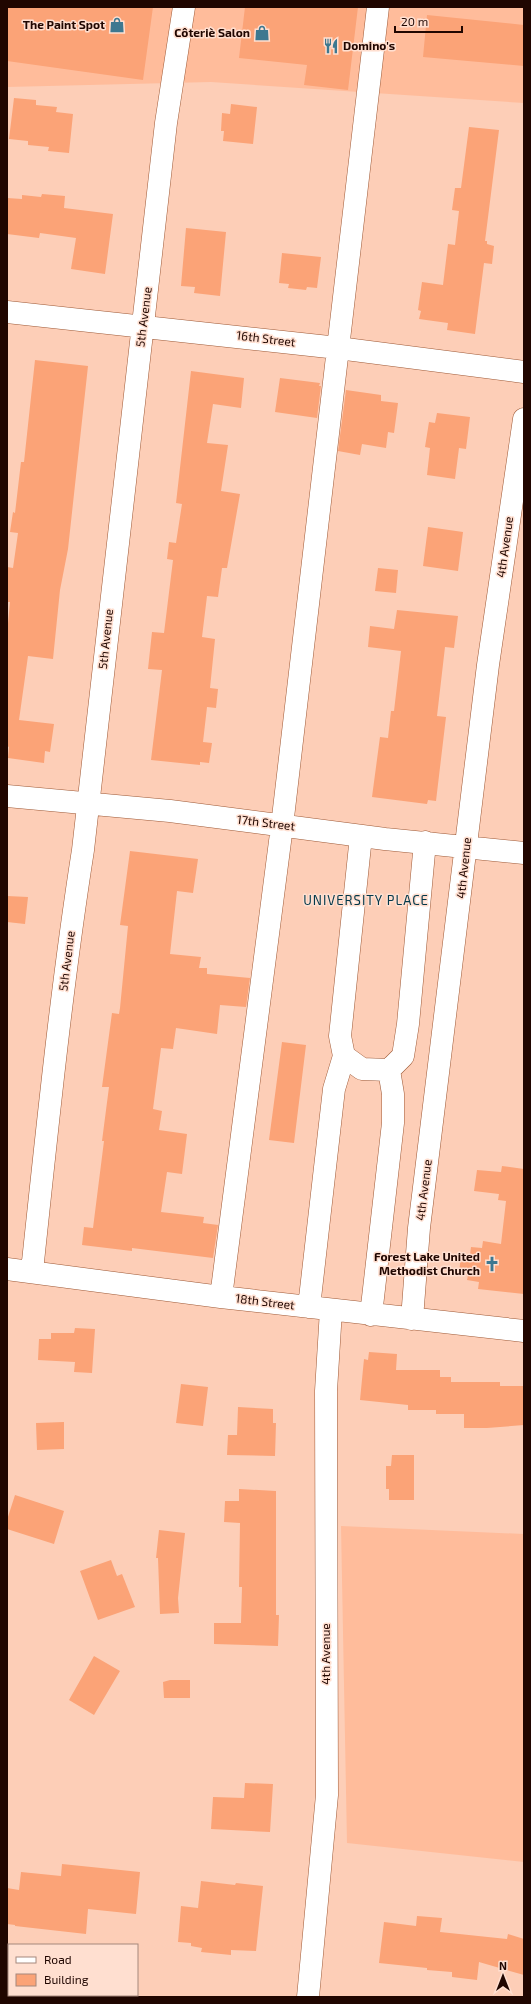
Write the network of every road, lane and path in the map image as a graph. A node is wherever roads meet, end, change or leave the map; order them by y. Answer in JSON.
{"nodes":[{"id":1,"x":184,"y":7,"type":"edge"},
{"id":2,"x":378,"y":7,"type":"edge"},
{"id":3,"x":7,"y":312,"type":"edge"},
{"id":4,"x":143,"y":325,"type":"junction"},
{"id":5,"x":338,"y":348,"type":"junction"},
{"id":6,"x":524,"y":372,"type":"edge"},
{"id":7,"x":524,"y":419,"type":"edge"},
{"id":8,"x":7,"y":796,"type":"edge"},
{"id":9,"x":88,"y":803,"type":"junction"},
{"id":10,"x":282,"y":826,"type":"junction"},
{"id":11,"x":361,"y":836,"type":"junction"},
{"id":12,"x":425,"y":842,"type":"junction"},
{"id":13,"x":466,"y":846,"type":"junction"},
{"id":14,"x":524,"y":853,"type":"edge"},
{"id":15,"x":344,"y":1056,"type":"junction"},
{"id":16,"x":390,"y":1070,"type":"junction"},
{"id":17,"x":7,"y":1269,"type":"edge"},
{"id":18,"x":32,"y":1272,"type":"junction"},
{"id":19,"x":221,"y":1297,"type":"junction"},
{"id":20,"x":309,"y":1307,"type":"junction"},
{"id":21,"x":331,"y":1310,"type":"junction"},
{"id":22,"x":371,"y":1315,"type":"junction"},
{"id":23,"x":412,"y":1319,"type":"junction"},
{"id":24,"x":524,"y":1331,"type":"edge"},
{"id":25,"x":308,"y":1997,"type":"edge"}],
"edges":[{"from":1,"to":4,"type":"street","name":"5th Avenue"},
{"from":2,"to":5,"type":"street"},
{"from":3,"to":4,"type":"street","name":"16th Street"},
{"from":4,"to":5,"type":"street","name":"16th Street"},
{"from":4,"to":9,"type":"street","name":"5th Avenue"},
{"from":5,"to":6,"type":"street","name":"16th Street"},
{"from":5,"to":10,"type":"street"},
{"from":7,"to":13,"type":"street","name":"4th Avenue"},
{"from":8,"to":9,"type":"street","name":"17th Street"},
{"from":9,"to":10,"type":"street","name":"17th Street"},
{"from":9,"to":18,"type":"street","name":"5th Avenue"},
{"from":10,"to":11,"type":"street","name":"17th Street"},
{"from":10,"to":19,"type":"street"},
{"from":11,"to":12,"type":"street","name":"17th Street"},
{"from":11,"to":15,"type":"street"},
{"from":12,"to":13,"type":"street","name":"17th Street"},
{"from":12,"to":16,"type":"street"},
{"from":13,"to":14,"type":"street","name":"17th Street"},
{"from":13,"to":23,"type":"street","name":"4th Avenue"},
{"from":15,"to":16,"type":"street"},
{"from":15,"to":20,"type":"street"},
{"from":16,"to":22,"type":"street"},
{"from":17,"to":18,"type":"street","name":"18th Street"},
{"from":18,"to":19,"type":"street","name":"18th Street"},
{"from":19,"to":20,"type":"street","name":"18th Street"},
{"from":20,"to":21,"type":"street","name":"18th Street"},
{"from":21,"to":22,"type":"street","name":"18th Street"},
{"from":21,"to":25,"type":"street","name":"4th Avenue"},
{"from":22,"to":23,"type":"street","name":"18th Street"},
{"from":23,"to":24,"type":"street","name":"18th Street"}]}
